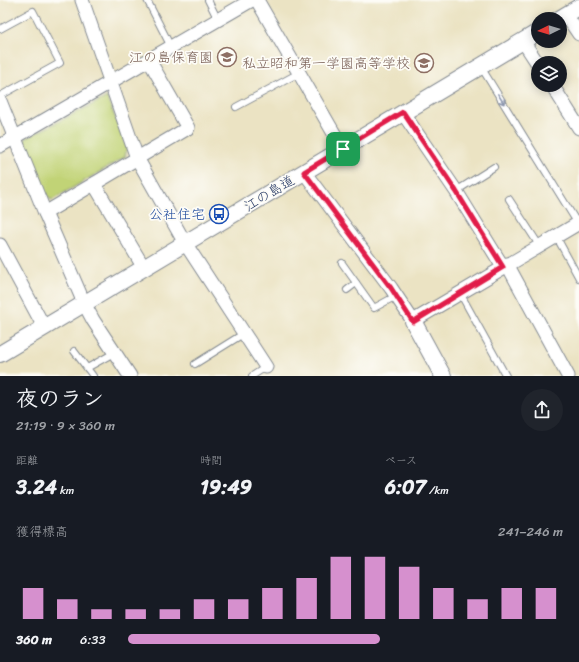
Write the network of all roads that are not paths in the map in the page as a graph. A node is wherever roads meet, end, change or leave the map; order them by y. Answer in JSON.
{"nodes":[{"id":1,"x":82,"y":0,"type":"edge"},
{"id":2,"x":146,"y":0,"type":"edge"},
{"id":3,"x":208,"y":0,"type":"edge"},
{"id":4,"x":252,"y":0,"type":"edge"},
{"id":5,"x":257,"y":0,"type":"edge"},
{"id":6,"x":568,"y":14,"type":"edge"},
{"id":7,"x":218,"y":20,"type":"junction"},
{"id":8,"x":0,"y":29,"type":"edge"},
{"id":9,"x":579,"y":34,"type":"edge"},
{"id":10,"x":531,"y":36,"type":"edge"},
{"id":11,"x":523,"y":40,"type":"junction"},
{"id":12,"x":171,"y":47,"type":"junction"},
{"id":13,"x":533,"y":56,"type":"edge"},
{"id":14,"x":149,"y":60,"type":"junction"},
{"id":15,"x":481,"y":65,"type":"junction"},
{"id":16,"x":299,"y":73,"type":"junction"},
{"id":17,"x":110,"y":82,"type":"junction"},
{"id":18,"x":556,"y":92,"type":"edge"},
{"id":19,"x":0,"y":96,"type":"edge"},
{"id":20,"x":0,"y":100,"type":"edge"},
{"id":21,"x":236,"y":107,"type":"dead end"},
{"id":22,"x":403,"y":112,"type":"junction"},
{"id":23,"x":579,"y":128,"type":"edge"},
{"id":24,"x":15,"y":137,"type":"junction"},
{"id":25,"x":0,"y":146,"type":"edge"},
{"id":26,"x":343,"y":149,"type":"junction"},
{"id":27,"x":137,"y":158,"type":"junction"},
{"id":28,"x":494,"y":167,"type":"dead end"},
{"id":29,"x":304,"y":172,"type":"junction"},
{"id":30,"x":94,"y":184,"type":"junction"},
{"id":31,"x":456,"y":191,"type":"junction"},
{"id":32,"x":509,"y":199,"type":"dead end"},
{"id":33,"x":45,"y":213,"type":"junction"},
{"id":34,"x":579,"y":224,"type":"edge"},
{"id":35,"x":556,"y":236,"type":"junction"},
{"id":36,"x":185,"y":243,"type":"junction"},
{"id":37,"x":0,"y":245,"type":"edge"},
{"id":38,"x":539,"y":245,"type":"junction"},
{"id":39,"x":342,"y":263,"type":"dead end"},
{"id":40,"x":505,"y":266,"type":"junction"},
{"id":41,"x":144,"y":268,"type":"junction"},
{"id":42,"x":579,"y":278,"type":"edge"},
{"id":43,"x":356,"y":283,"type":"junction"},
{"id":44,"x":347,"y":290,"type":"dead end"},
{"id":45,"x":460,"y":293,"type":"junction"},
{"id":46,"x":396,"y":296,"type":"junction"},
{"id":47,"x":84,"y":303,"type":"junction"},
{"id":48,"x":413,"y":322,"type":"junction"},
{"id":49,"x":44,"y":327,"type":"junction"},
{"id":50,"x":243,"y":334,"type":"junction"},
{"id":51,"x":74,"y":351,"type":"dead end"},
{"id":52,"x":114,"y":353,"type":"junction"},
{"id":53,"x":0,"y":354,"type":"edge"},
{"id":54,"x":195,"y":364,"type":"dead end"},
{"id":55,"x":87,"y":368,"type":"junction"},
{"id":56,"x":266,"y":368,"type":"joint"},
{"id":57,"x":93,"y":376,"type":"edge"},
{"id":58,"x":130,"y":376,"type":"edge"},
{"id":59,"x":252,"y":376,"type":"edge"},
{"id":60,"x":443,"y":376,"type":"edge"},
{"id":61,"x":506,"y":376,"type":"edge"},
{"id":62,"x":568,"y":376,"type":"edge"}],
"edges":[{"from":1,"to":17,"type":"street"},
{"from":2,"to":12,"type":"lane"},
{"from":3,"to":7,"type":"lane"},
{"from":4,"to":7,"type":"street"},
{"from":5,"to":16,"type":"street"},
{"from":6,"to":9,"type":"street"},
{"from":7,"to":12,"type":"street"},
{"from":8,"to":19,"type":"lane"},
{"from":10,"to":11,"type":"street","name":"江の島道"},
{"from":11,"to":13,"type":"street"},
{"from":11,"to":15,"type":"street","name":"江の島道"},
{"from":12,"to":14,"type":"street"},
{"from":14,"to":17,"type":"street"},
{"from":14,"to":27,"type":"street"},
{"from":15,"to":22,"type":"street","name":"江の島道"},
{"from":15,"to":34,"type":"lane","one_way":true},
{"from":16,"to":21,"type":"lane"},
{"from":16,"to":26,"type":"street"},
{"from":17,"to":24,"type":"street"},
{"from":17,"to":27,"type":"street"},
{"from":18,"to":23,"type":"street"},
{"from":20,"to":24,"type":"street"},
{"from":22,"to":26,"type":"street","name":"江の島道"},
{"from":22,"to":31,"type":"street"},
{"from":24,"to":25,"type":"street"},
{"from":24,"to":33,"type":"street"},
{"from":26,"to":29,"type":"street","name":"江の島道"},
{"from":27,"to":30,"type":"street"},
{"from":27,"to":36,"type":"street"},
{"from":28,"to":31,"type":"lane"},
{"from":29,"to":36,"type":"street","name":"江の島道"},
{"from":29,"to":46,"type":"street"},
{"from":30,"to":33,"type":"street"},
{"from":30,"to":41,"type":"street"},
{"from":31,"to":40,"type":"street"},
{"from":32,"to":38,"type":"lane"},
{"from":33,"to":47,"type":"street"},
{"from":34,"to":35,"type":"street"},
{"from":35,"to":38,"type":"street"},
{"from":35,"to":42,"type":"lane"},
{"from":36,"to":41,"type":"street","name":"江の島道"},
{"from":36,"to":50,"type":"street"},
{"from":37,"to":49,"type":"street"},
{"from":38,"to":40,"type":"street"},
{"from":39,"to":43,"type":"lane"},
{"from":40,"to":45,"type":"street"},
{"from":40,"to":62,"type":"street"},
{"from":41,"to":47,"type":"street","name":"江の島道"},
{"from":43,"to":44,"type":"lane"},
{"from":43,"to":46,"type":"lane"},
{"from":45,"to":48,"type":"street"},
{"from":45,"to":61,"type":"lane"},
{"from":46,"to":48,"type":"street"},
{"from":47,"to":49,"type":"street","name":"江の島道"},
{"from":47,"to":52,"type":"street"},
{"from":48,"to":60,"type":"street"},
{"from":49,"to":53,"type":"street","name":"江の島道"},
{"from":50,"to":54,"type":"lane"},
{"from":50,"to":56,"type":"street"},
{"from":51,"to":55,"type":"lane"},
{"from":52,"to":55,"type":"lane"},
{"from":52,"to":58,"type":"street"},
{"from":55,"to":57,"type":"lane"},
{"from":56,"to":59,"type":"lane"}]}
